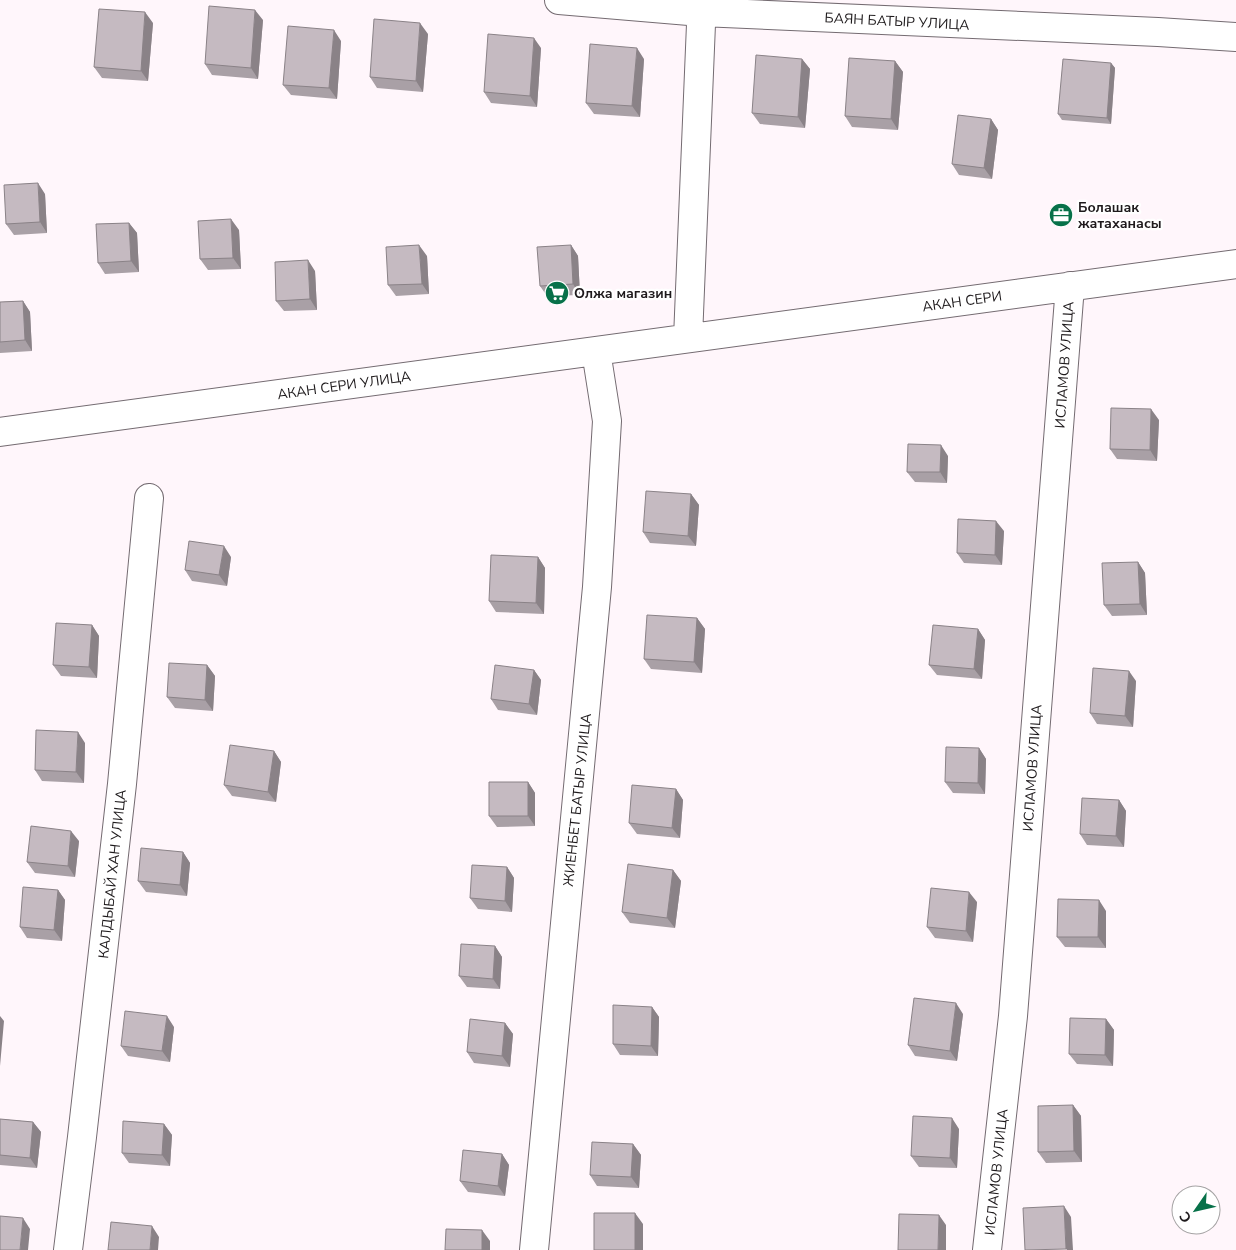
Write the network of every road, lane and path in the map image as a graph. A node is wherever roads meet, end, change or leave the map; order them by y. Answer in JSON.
{"nodes":[{"id":1,"x":559,"y":0,"type":"edge"},
{"id":2,"x":702,"y":6,"type":"edge"},
{"id":3,"x":1236,"y":37,"type":"edge"},
{"id":4,"x":1236,"y":264,"type":"edge"},
{"id":5,"x":1070,"y":286,"type":"junction"},
{"id":6,"x":688,"y":338,"type":"junction"},
{"id":7,"x":596,"y":351,"type":"junction"},
{"id":8,"x":0,"y":432,"type":"edge"},
{"id":9,"x":149,"y":498,"type":"dead end"},
{"id":10,"x":68,"y":1250,"type":"edge"},
{"id":11,"x":534,"y":1250,"type":"edge"},
{"id":12,"x":987,"y":1250,"type":"edge"}],
"edges":[{"from":1,"to":2,"type":"street","name":"БАЯН БАТЫР УЛИЦА"},
{"from":2,"to":3,"type":"street","name":"БАЯН БАТЫР УЛИЦА"},
{"from":2,"to":6,"type":"street"},
{"from":4,"to":5,"type":"street","name":"АКАН СЕРИ"},
{"from":5,"to":6,"type":"street","name":"АКАН СЕРИ"},
{"from":5,"to":12,"type":"street","name":"ИСЛАМОВ УЛИЦА"},
{"from":6,"to":7,"type":"street","name":"АКАН СЕРИ УЛИЦА"},
{"from":7,"to":8,"type":"street","name":"АКАН СЕРИ УЛИЦА"},
{"from":7,"to":11,"type":"street","name":"ЖИЕНБЕТ БАТЫР УЛИЦА"},
{"from":9,"to":10,"type":"street","name":"КАЛДЫБАЙ ХАН УЛИЦА"}]}
